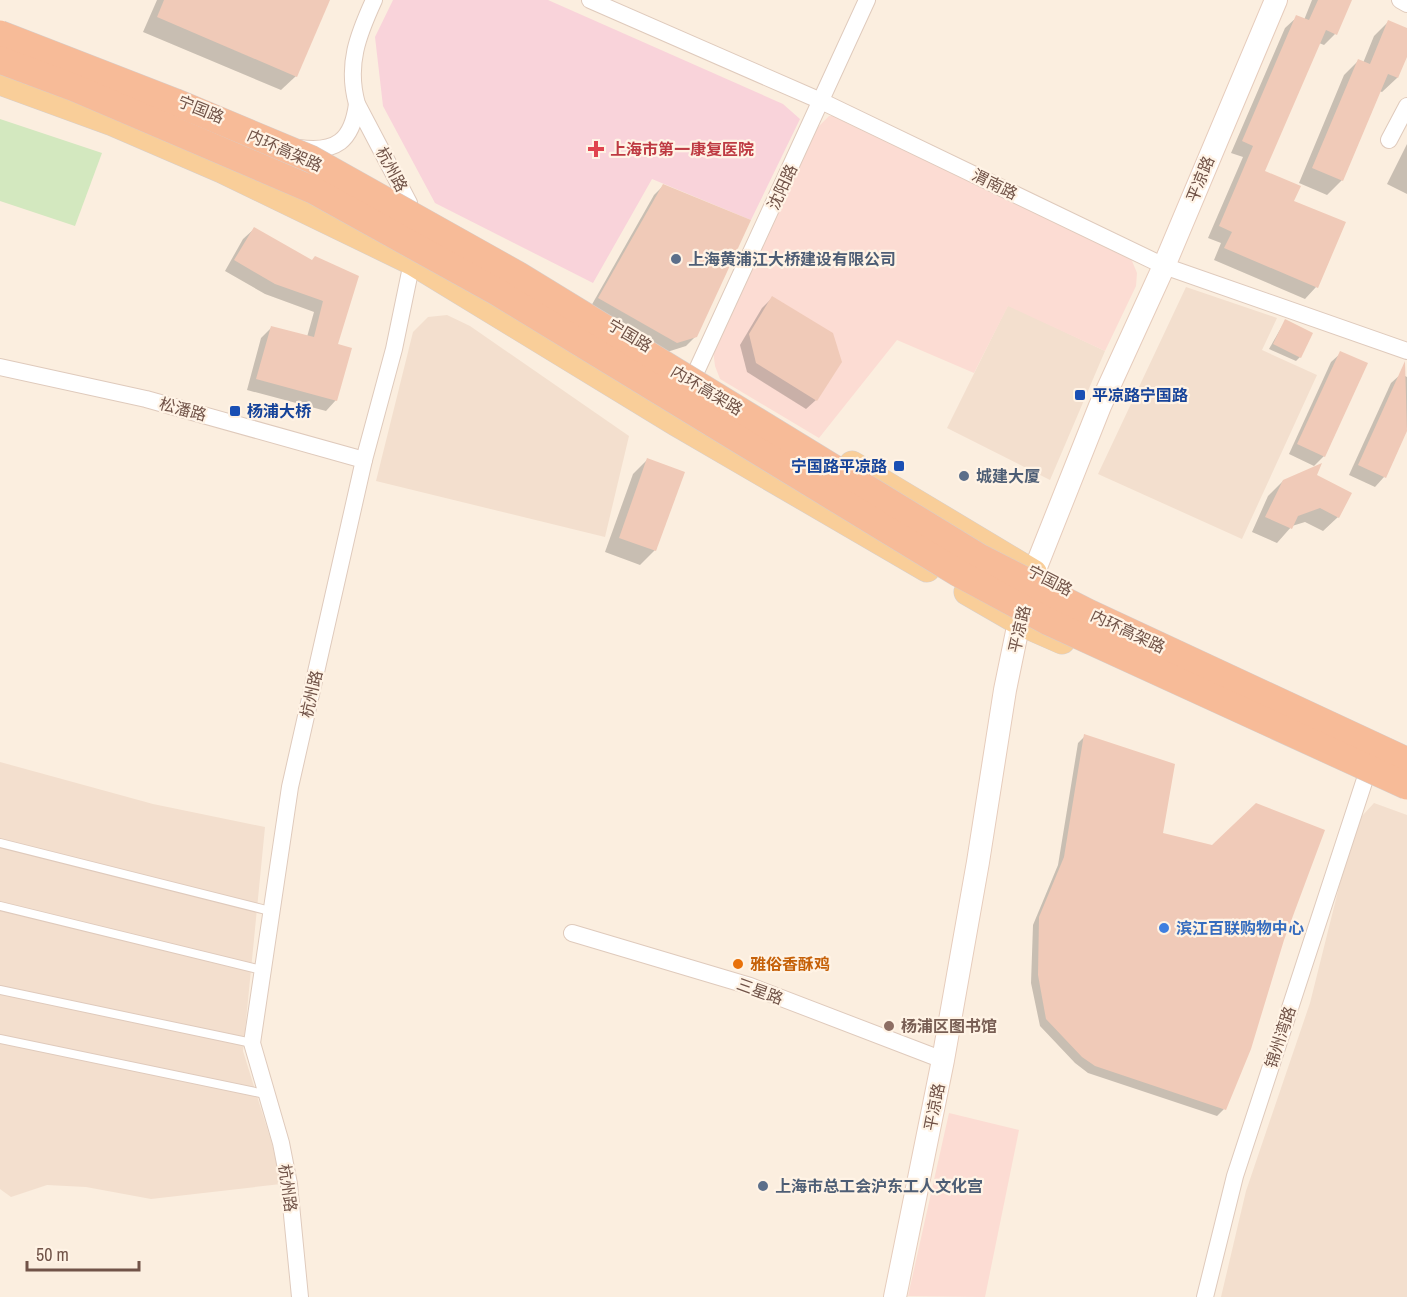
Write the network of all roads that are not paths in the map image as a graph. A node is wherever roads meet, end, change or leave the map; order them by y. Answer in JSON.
{"nodes":[{"id":1,"x":374,"y":0,"type":"edge"},
{"id":2,"x":590,"y":0,"type":"edge"},
{"id":3,"x":867,"y":0,"type":"edge"},
{"id":4,"x":1276,"y":0,"type":"edge"},
{"id":5,"x":1400,"y":0,"type":"edge"},
{"id":6,"x":1407,"y":4,"type":"edge"},
{"id":7,"x":0,"y":28,"type":"edge"},
{"id":8,"x":0,"y":34,"type":"edge"},
{"id":9,"x":0,"y":60,"type":"edge"},
{"id":10,"x":0,"y":82,"type":"edge"},
{"id":11,"x":821,"y":101,"type":"junction"},
{"id":12,"x":357,"y":104,"type":"junction"},
{"id":13,"x":1407,"y":106,"type":"edge"},
{"id":14,"x":1389,"y":140,"type":"dead end"},
{"id":15,"x":298,"y":148,"type":"junction"},
{"id":16,"x":409,"y":202,"type":"junction"},
{"id":17,"x":412,"y":262,"type":"junction"},
{"id":18,"x":1164,"y":266,"type":"junction"},
{"id":19,"x":1407,"y":351,"type":"edge"},
{"id":20,"x":0,"y":368,"type":"edge"},
{"id":21,"x":695,"y":374,"type":"junction"},
{"id":22,"x":364,"y":460,"type":"junction"},
{"id":23,"x":1034,"y":572,"type":"junction"},
{"id":24,"x":1019,"y":622,"type":"junction"},
{"id":25,"x":1407,"y":753,"type":"edge"},
{"id":26,"x":1407,"y":761,"type":"edge"},
{"id":27,"x":1365,"y":779,"type":"junction"},
{"id":28,"x":1407,"y":786,"type":"edge"},
{"id":29,"x":1407,"y":798,"type":"edge"},
{"id":30,"x":0,"y":843,"type":"edge"},
{"id":31,"x":0,"y":906,"type":"edge"},
{"id":32,"x":270,"y":911,"type":"junction"},
{"id":33,"x":572,"y":933,"type":"dead end"},
{"id":34,"x":262,"y":970,"type":"junction"},
{"id":35,"x":0,"y":990,"type":"edge"},
{"id":36,"x":0,"y":1039,"type":"edge"},
{"id":37,"x":252,"y":1043,"type":"junction"},
{"id":38,"x":943,"y":1060,"type":"junction"},
{"id":39,"x":265,"y":1094,"type":"junction"},
{"id":40,"x":300,"y":1297,"type":"edge"},
{"id":41,"x":895,"y":1297,"type":"edge"},
{"id":42,"x":1205,"y":1297,"type":"edge"}],
"edges":[{"from":1,"to":12,"type":"street","name":"杭州路"},
{"from":2,"to":11,"type":"street","name":"渭南路"},
{"from":3,"to":11,"type":"street","name":"沈阳路"},
{"from":4,"to":18,"type":"main road","name":"平凉路"},
{"from":5,"to":6,"type":"street"},
{"from":7,"to":15,"type":"main road","name":"宁国路"},
{"from":8,"to":26,"type":"highway","name":"内环高架路","bridge":true},
{"from":9,"to":28,"type":"highway","name":"内环高架路","bridge":true},
{"from":10,"to":17,"type":"main road"},
{"from":11,"to":18,"type":"street","name":"渭南路"},
{"from":11,"to":21,"type":"street","name":"沈阳路"},
{"from":12,"to":15,"type":"street","name":"杭州路"},
{"from":12,"to":16,"type":"street","name":"杭州路"},
{"from":13,"to":14,"type":"street"},
{"from":15,"to":16,"type":"main road","name":"宁国路"},
{"from":16,"to":17,"type":"street","name":"杭州路"},
{"from":16,"to":21,"type":"main road","name":"宁国路"},
{"from":17,"to":22,"type":"street","name":"杭州路"},
{"from":17,"to":24,"type":"main road"},
{"from":18,"to":19,"type":"street","name":"渭南路"},
{"from":18,"to":23,"type":"main road","name":"平凉路"},
{"from":20,"to":22,"type":"street","name":"松潘路"},
{"from":21,"to":23,"type":"main road","name":"宁国路"},
{"from":22,"to":32,"type":"street","name":"杭州路"},
{"from":23,"to":24,"type":"main road","name":"平凉路"},
{"from":23,"to":25,"type":"main road","name":"宁国路"},
{"from":24,"to":27,"type":"main road"},
{"from":24,"to":38,"type":"main road","name":"平凉路"},
{"from":27,"to":29,"type":"main road"},
{"from":27,"to":42,"type":"street","name":"锦州湾路"},
{"from":30,"to":32,"type":"lane"},
{"from":31,"to":34,"type":"lane"},
{"from":32,"to":34,"type":"street","name":"杭州路"},
{"from":33,"to":38,"type":"street","name":"三星路"},
{"from":34,"to":37,"type":"street","name":"杭州路"},
{"from":35,"to":37,"type":"lane"},
{"from":36,"to":39,"type":"lane"},
{"from":37,"to":39,"type":"street","name":"杭州路"},
{"from":38,"to":41,"type":"main road","name":"平凉路"},
{"from":39,"to":40,"type":"street","name":"杭州路"}]}
